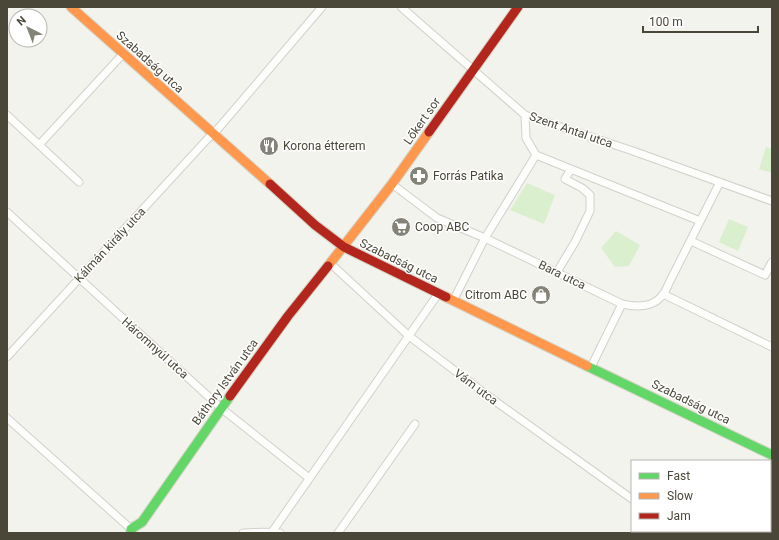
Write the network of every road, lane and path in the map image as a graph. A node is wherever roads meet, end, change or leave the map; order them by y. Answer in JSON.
{"nodes":[{"id":1,"x":71,"y":7,"type":"edge"},
{"id":2,"x":322,"y":7,"type":"edge"},
{"id":3,"x":401,"y":7,"type":"edge"},
{"id":4,"x":518,"y":7,"type":"edge"},
{"id":5,"x":123,"y":54,"type":"junction"},
{"id":6,"x":473,"y":70,"type":"junction"},
{"id":7,"x":7,"y":115,"type":"edge"},
{"id":8,"x":525,"y":115,"type":"junction"},
{"id":9,"x":212,"y":134,"type":"junction"},
{"id":10,"x":39,"y":145,"type":"junction"},
{"id":11,"x":536,"y":155,"type":"junction"},
{"id":12,"x":571,"y":169,"type":"junction"},
{"id":13,"x":79,"y":182,"type":"dead end"},
{"id":14,"x":720,"y":182,"type":"junction"},
{"id":15,"x":392,"y":184,"type":"junction"},
{"id":16,"x":772,"y":200,"type":"edge"},
{"id":17,"x":7,"y":212,"type":"edge"},
{"id":18,"x":700,"y":221,"type":"junction"},
{"id":19,"x":485,"y":238,"type":"junction"},
{"id":20,"x":690,"y":241,"type":"junction"},
{"id":21,"x":344,"y":247,"type":"junction"},
{"id":22,"x":772,"y":262,"type":"edge"},
{"id":23,"x":330,"y":263,"type":"junction"},
{"id":24,"x":557,"y":272,"type":"junction"},
{"id":25,"x":79,"y":279,"type":"junction"},
{"id":26,"x":438,"y":294,"type":"junction"},
{"id":27,"x":663,"y":294,"type":"junction"},
{"id":28,"x":453,"y":301,"type":"junction"},
{"id":29,"x":622,"y":304,"type":"junction"},
{"id":30,"x":409,"y":336,"type":"junction"},
{"id":31,"x":772,"y":347,"type":"edge"},
{"id":32,"x":7,"y":357,"type":"edge"},
{"id":33,"x":591,"y":368,"type":"junction"},
{"id":34,"x":221,"y":408,"type":"junction"},
{"id":35,"x":7,"y":418,"type":"edge"},
{"id":36,"x":415,"y":424,"type":"dead end"},
{"id":37,"x":772,"y":455,"type":"edge"},
{"id":38,"x":309,"y":478,"type":"junction"},
{"id":39,"x":631,"y":498,"type":"edge"},
{"id":40,"x":131,"y":531,"type":"edge"},
{"id":41,"x":272,"y":532,"type":"junction"},
{"id":42,"x":243,"y":533,"type":"edge"},
{"id":43,"x":280,"y":533,"type":"edge"},
{"id":44,"x":338,"y":533,"type":"edge"}],
"edges":[{"from":1,"to":5,"type":"main road","name":"Szabadság utca"},
{"from":2,"to":9,"type":"street","name":"Kálmán király utca"},
{"from":3,"to":6,"type":"street","name":"Szent Antal utca"},
{"from":4,"to":6,"type":"main road","name":"Lőkert sor"},
{"from":5,"to":9,"type":"main road","name":"Szabadság utca"},
{"from":5,"to":10,"type":"street"},
{"from":6,"to":8,"type":"street","name":"Szent Antal utca"},
{"from":6,"to":15,"type":"main road","name":"Lőkert sor"},
{"from":7,"to":10,"type":"street"},
{"from":8,"to":11,"type":"street"},
{"from":8,"to":14,"type":"street","name":"Szent Antal utca"},
{"from":9,"to":21,"type":"main road","name":"Szabadság utca"},
{"from":9,"to":25,"type":"street","name":"Kálmán király utca"},
{"from":10,"to":13,"type":"street"},
{"from":11,"to":12,"type":"street"},
{"from":11,"to":19,"type":"street"},
{"from":12,"to":18,"type":"street"},
{"from":12,"to":24,"type":"street"},
{"from":14,"to":16,"type":"street","name":"Szent Antal utca"},
{"from":14,"to":18,"type":"street","name":"Bara utca"},
{"from":15,"to":19,"type":"street","name":"Bara utca"},
{"from":15,"to":21,"type":"main road","name":"Lőkert sor"},
{"from":17,"to":25,"type":"street","name":"Háromnyúl utca"},
{"from":18,"to":20,"type":"street","name":"Bara utca"},
{"from":19,"to":24,"type":"street","name":"Bara utca"},
{"from":19,"to":28,"type":"street"},
{"from":20,"to":22,"type":"street"},
{"from":20,"to":27,"type":"street","name":"Bara utca"},
{"from":21,"to":23,"type":"main road","name":"Báthory István utca"},
{"from":21,"to":26,"type":"main road","name":"Szabadság utca"},
{"from":23,"to":30,"type":"street","name":"Vám utca"},
{"from":23,"to":34,"type":"main road","name":"Báthory István utca"},
{"from":24,"to":29,"type":"street","name":"Bara utca"},
{"from":25,"to":32,"type":"street","name":"Kálmán király utca"},
{"from":25,"to":34,"type":"street","name":"Háromnyúl utca"},
{"from":26,"to":28,"type":"main road","name":"Szabadság utca"},
{"from":26,"to":30,"type":"street"},
{"from":27,"to":29,"type":"street","name":"Bara utca"},
{"from":27,"to":31,"type":"street"},
{"from":28,"to":33,"type":"main road","name":"Szabadság utca"},
{"from":29,"to":33,"type":"street"},
{"from":30,"to":38,"type":"street"},
{"from":30,"to":39,"type":"street","name":"Vám utca"},
{"from":33,"to":37,"type":"main road","name":"Szabadság utca"},
{"from":34,"to":38,"type":"street","name":"Háromnyúl utca"},
{"from":34,"to":40,"type":"main road","name":"Báthory István utca"},
{"from":35,"to":40,"type":"street"},
{"from":36,"to":44,"type":"street"},
{"from":38,"to":41,"type":"street"},
{"from":41,"to":42,"type":"street"},
{"from":41,"to":43,"type":"street"}]}
